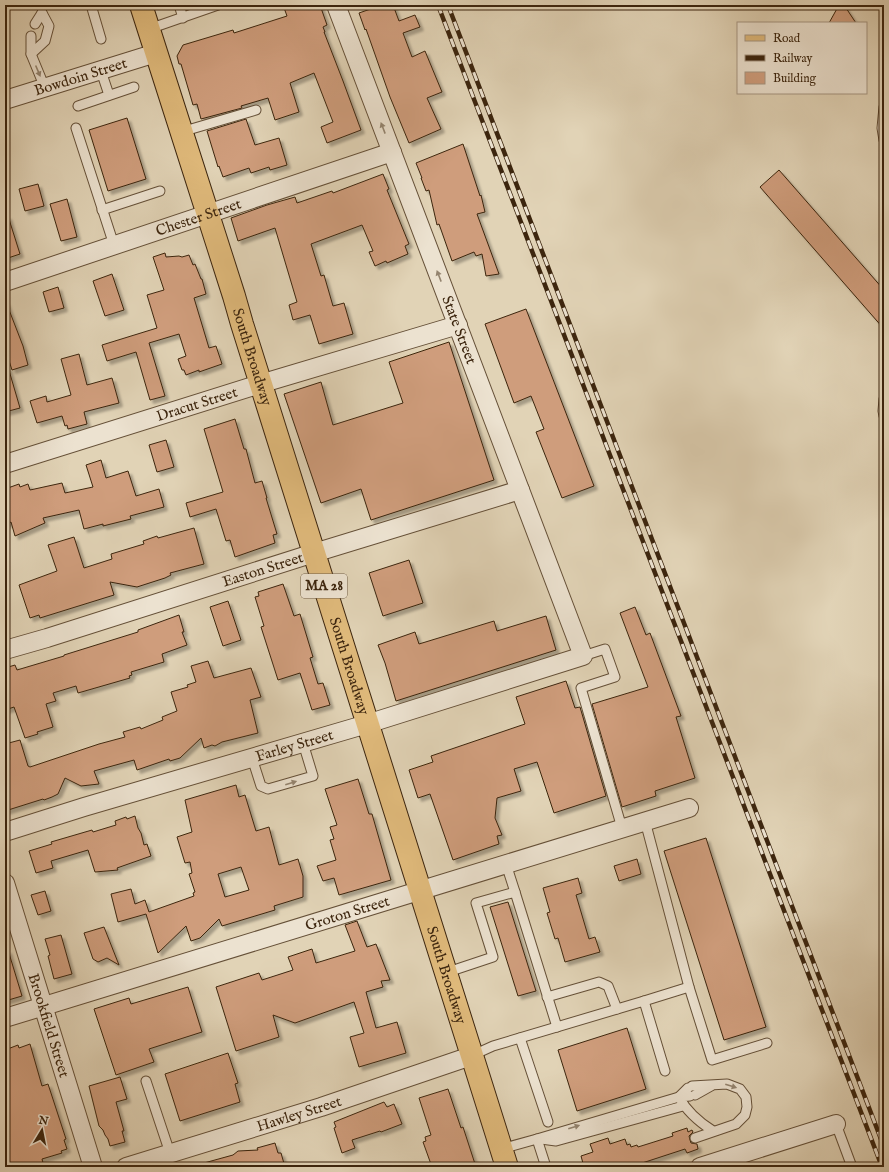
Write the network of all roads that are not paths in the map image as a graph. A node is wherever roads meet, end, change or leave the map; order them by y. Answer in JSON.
{"nodes":[{"id":1,"x":91,"y":5,"type":"edge"},
{"id":2,"x":141,"y":5,"type":"edge"},
{"id":3,"x":179,"y":5,"type":"edge"},
{"id":4,"x":218,"y":5,"type":"edge"},
{"id":5,"x":336,"y":5,"type":"edge"},
{"id":6,"x":44,"y":9,"type":"edge"},
{"id":7,"x":183,"y":18,"type":"junction"},
{"id":8,"x":39,"y":25,"type":"dead end"},
{"id":9,"x":149,"y":29,"type":"junction"},
{"id":10,"x":35,"y":37,"type":"dead end"},
{"id":11,"x":101,"y":39,"type":"dead end"},
{"id":12,"x":156,"y":53,"type":"junction"},
{"id":13,"x":31,"y":54,"type":"junction"},
{"id":14,"x":101,"y":71,"type":"junction"},
{"id":15,"x":134,"y":87,"type":"dead end"},
{"id":16,"x":45,"y":88,"type":"junction"},
{"id":17,"x":109,"y":96,"type":"junction"},
{"id":18,"x":5,"y":100,"type":"edge"},
{"id":19,"x":78,"y":106,"type":"dead end"},
{"id":20,"x":884,"y":107,"type":"edge"},
{"id":21,"x":256,"y":110,"type":"dead end"},
{"id":22,"x":76,"y":128,"type":"dead end"},
{"id":23,"x":181,"y":132,"type":"junction"},
{"id":24,"x":884,"y":140,"type":"edge"},
{"id":25,"x":392,"y":152,"type":"junction"},
{"id":26,"x":160,"y":191,"type":"dead end"},
{"id":27,"x":102,"y":210,"type":"junction"},
{"id":28,"x":208,"y":214,"type":"junction"},
{"id":29,"x":114,"y":245,"type":"junction"},
{"id":30,"x":5,"y":282,"type":"edge"},
{"id":31,"x":458,"y":325,"type":"junction"},
{"id":32,"x":260,"y":384,"type":"junction"},
{"id":33,"x":884,"y":399,"type":"edge"},
{"id":34,"x":884,"y":416,"type":"edge"},
{"id":35,"x":5,"y":464,"type":"edge"},
{"id":36,"x":520,"y":490,"type":"junction"},
{"id":37,"x":314,"y":553,"type":"junction"},
{"id":38,"x":5,"y":650,"type":"edge"},
{"id":39,"x":583,"y":656,"type":"junction"},
{"id":40,"x":367,"y":724,"type":"junction"},
{"id":41,"x":303,"y":743,"type":"junction"},
{"id":42,"x":252,"y":758,"type":"junction"},
{"id":43,"x":689,"y":808,"type":"dead end"},
{"id":44,"x":645,"y":821,"type":"junction"},
{"id":45,"x":622,"y":828,"type":"junction"},
{"id":46,"x":5,"y":832,"type":"edge"},
{"id":47,"x":506,"y":864,"type":"junction"},
{"id":48,"x":5,"y":884,"type":"edge"},
{"id":49,"x":420,"y":890,"type":"junction"},
{"id":50,"x":515,"y":892,"type":"junction"},
{"id":51,"x":446,"y":973,"type":"junction"},
{"id":52,"x":689,"y":987,"type":"junction"},
{"id":53,"x":547,"y":997,"type":"junction"},
{"id":54,"x":644,"y":1001,"type":"junction"},
{"id":55,"x":43,"y":1006,"type":"junction"},
{"id":56,"x":617,"y":1009,"type":"junction"},
{"id":57,"x":5,"y":1018,"type":"edge"},
{"id":58,"x":556,"y":1027,"type":"junction"},
{"id":59,"x":520,"y":1038,"type":"junction"},
{"id":60,"x":766,"y":1043,"type":"dead end"},
{"id":61,"x":471,"y":1056,"type":"junction"},
{"id":62,"x":665,"y":1071,"type":"dead end"},
{"id":63,"x":146,"y":1081,"type":"dead end"},
{"id":64,"x":679,"y":1097,"type":"junction"},
{"id":65,"x":683,"y":1106,"type":"junction"},
{"id":66,"x":548,"y":1122,"type":"dead end"},
{"id":67,"x":836,"y":1124,"type":"joint"},
{"id":68,"x":713,"y":1131,"type":"junction"},
{"id":69,"x":695,"y":1138,"type":"dead end"},
{"id":70,"x":537,"y":1139,"type":"junction"},
{"id":71,"x":170,"y":1153,"type":"junction"},
{"id":72,"x":504,"y":1158,"type":"edge"},
{"id":73,"x":93,"y":1167,"type":"edge"},
{"id":74,"x":126,"y":1167,"type":"edge"},
{"id":75,"x":546,"y":1167,"type":"edge"},
{"id":76,"x":700,"y":1167,"type":"edge"},
{"id":77,"x":852,"y":1167,"type":"edge"}],
"edges":[{"from":1,"to":11,"type":"lane"},
{"from":2,"to":9,"type":"main road","name":"South Broadway","number":"MA 28"},
{"from":3,"to":7,"type":"lane"},
{"from":4,"to":7,"type":"lane"},
{"from":25,"to":5,"type":"street","name":"State Street","one_way":true},
{"from":6,"to":8,"type":"lane"},
{"from":6,"to":13,"type":"lane"},
{"from":7,"to":9,"type":"lane"},
{"from":9,"to":12,"type":"main road","name":"South Broadway","number":"MA 28"},
{"from":10,"to":13,"type":"lane"},
{"from":12,"to":14,"type":"street","name":"Bowdoin Street"},
{"from":12,"to":23,"type":"main road","name":"South Broadway","number":"MA 28"},
{"from":13,"to":16,"type":"lane","one_way":true},
{"from":14,"to":16,"type":"street","name":"Bowdoin Street"},
{"from":14,"to":17,"type":"lane"},
{"from":15,"to":17,"type":"lane"},
{"from":16,"to":18,"type":"street","name":"Bowdoin Street"},
{"from":17,"to":19,"type":"lane"},
{"from":20,"to":24,"type":"lane"},
{"from":21,"to":23,"type":"lane"},
{"from":22,"to":27,"type":"lane"},
{"from":23,"to":28,"type":"main road","name":"South Broadway","number":"MA 28"},
{"from":25,"to":28,"type":"street","name":"Chester Street"},
{"from":31,"to":25,"type":"street","name":"State Street","one_way":true},
{"from":26,"to":27,"type":"lane"},
{"from":27,"to":29,"type":"lane"},
{"from":28,"to":29,"type":"street","name":"Chester Street"},
{"from":28,"to":32,"type":"main road","name":"South Broadway","number":"MA 28"},
{"from":29,"to":30,"type":"street","name":"Chester Street"},
{"from":31,"to":32,"type":"street","name":"Dracut Street"},
{"from":31,"to":36,"type":"street","name":"State Street"},
{"from":32,"to":35,"type":"street","name":"Dracut Street"},
{"from":32,"to":37,"type":"main road","name":"South Broadway","number":"MA 28"},
{"from":33,"to":34,"type":"lane"},
{"from":36,"to":37,"type":"street","name":"Easton Street"},
{"from":36,"to":39,"type":"street","name":"State Street"},
{"from":37,"to":38,"type":"street","name":"Easton Street"},
{"from":37,"to":40,"type":"main road","name":"South Broadway","number":"MA 28"},
{"from":39,"to":40,"type":"street","name":"Farley Street"},
{"from":39,"to":45,"type":"lane"},
{"from":40,"to":41,"type":"street","name":"Farley Street"},
{"from":40,"to":49,"type":"main road","name":"South Broadway","number":"MA 28"},
{"from":41,"to":42,"type":"street","name":"Farley Street"},
{"from":42,"to":41,"type":"lane","one_way":true},
{"from":42,"to":46,"type":"street","name":"Farley Street"},
{"from":43,"to":44,"type":"street","name":"Groton Street"},
{"from":44,"to":45,"type":"street","name":"Groton Street"},
{"from":44,"to":52,"type":"lane"},
{"from":45,"to":47,"type":"street","name":"Groton Street"},
{"from":47,"to":49,"type":"street","name":"Groton Street"},
{"from":47,"to":50,"type":"lane"},
{"from":48,"to":55,"type":"street","name":"Brookfield Street"},
{"from":49,"to":51,"type":"main road","name":"South Broadway","number":"MA 28"},
{"from":49,"to":55,"type":"street","name":"Groton Street"},
{"from":50,"to":51,"type":"lane"},
{"from":50,"to":53,"type":"lane"},
{"from":51,"to":61,"type":"main road","name":"South Broadway","number":"MA 28"},
{"from":52,"to":54,"type":"lane"},
{"from":52,"to":60,"type":"lane"},
{"from":53,"to":56,"type":"lane"},
{"from":53,"to":58,"type":"lane"},
{"from":54,"to":56,"type":"lane"},
{"from":54,"to":62,"type":"lane"},
{"from":55,"to":57,"type":"street","name":"Groton Street"},
{"from":55,"to":73,"type":"street","name":"Brookfield Street"},
{"from":56,"to":58,"type":"lane"},
{"from":58,"to":59,"type":"lane"},
{"from":59,"to":61,"type":"lane"},
{"from":59,"to":66,"type":"lane"},
{"from":61,"to":71,"type":"street","name":"Hawley Street"},
{"from":61,"to":72,"type":"main road","name":"South Broadway","number":"MA 28"},
{"from":63,"to":71,"type":"lane"},
{"from":64,"to":65,"type":"lane"},
{"from":64,"to":68,"type":"lane","one_way":true},
{"from":70,"to":64,"type":"lane","one_way":true},
{"from":65,"to":68,"type":"lane"},
{"from":65,"to":70,"type":"lane"},
{"from":67,"to":76,"type":"street"},
{"from":67,"to":77,"type":"lane"},
{"from":68,"to":69,"type":"lane"},
{"from":70,"to":72,"type":"lane"},
{"from":70,"to":75,"type":"lane"},
{"from":71,"to":74,"type":"street","name":"Hawley Street"}]}
